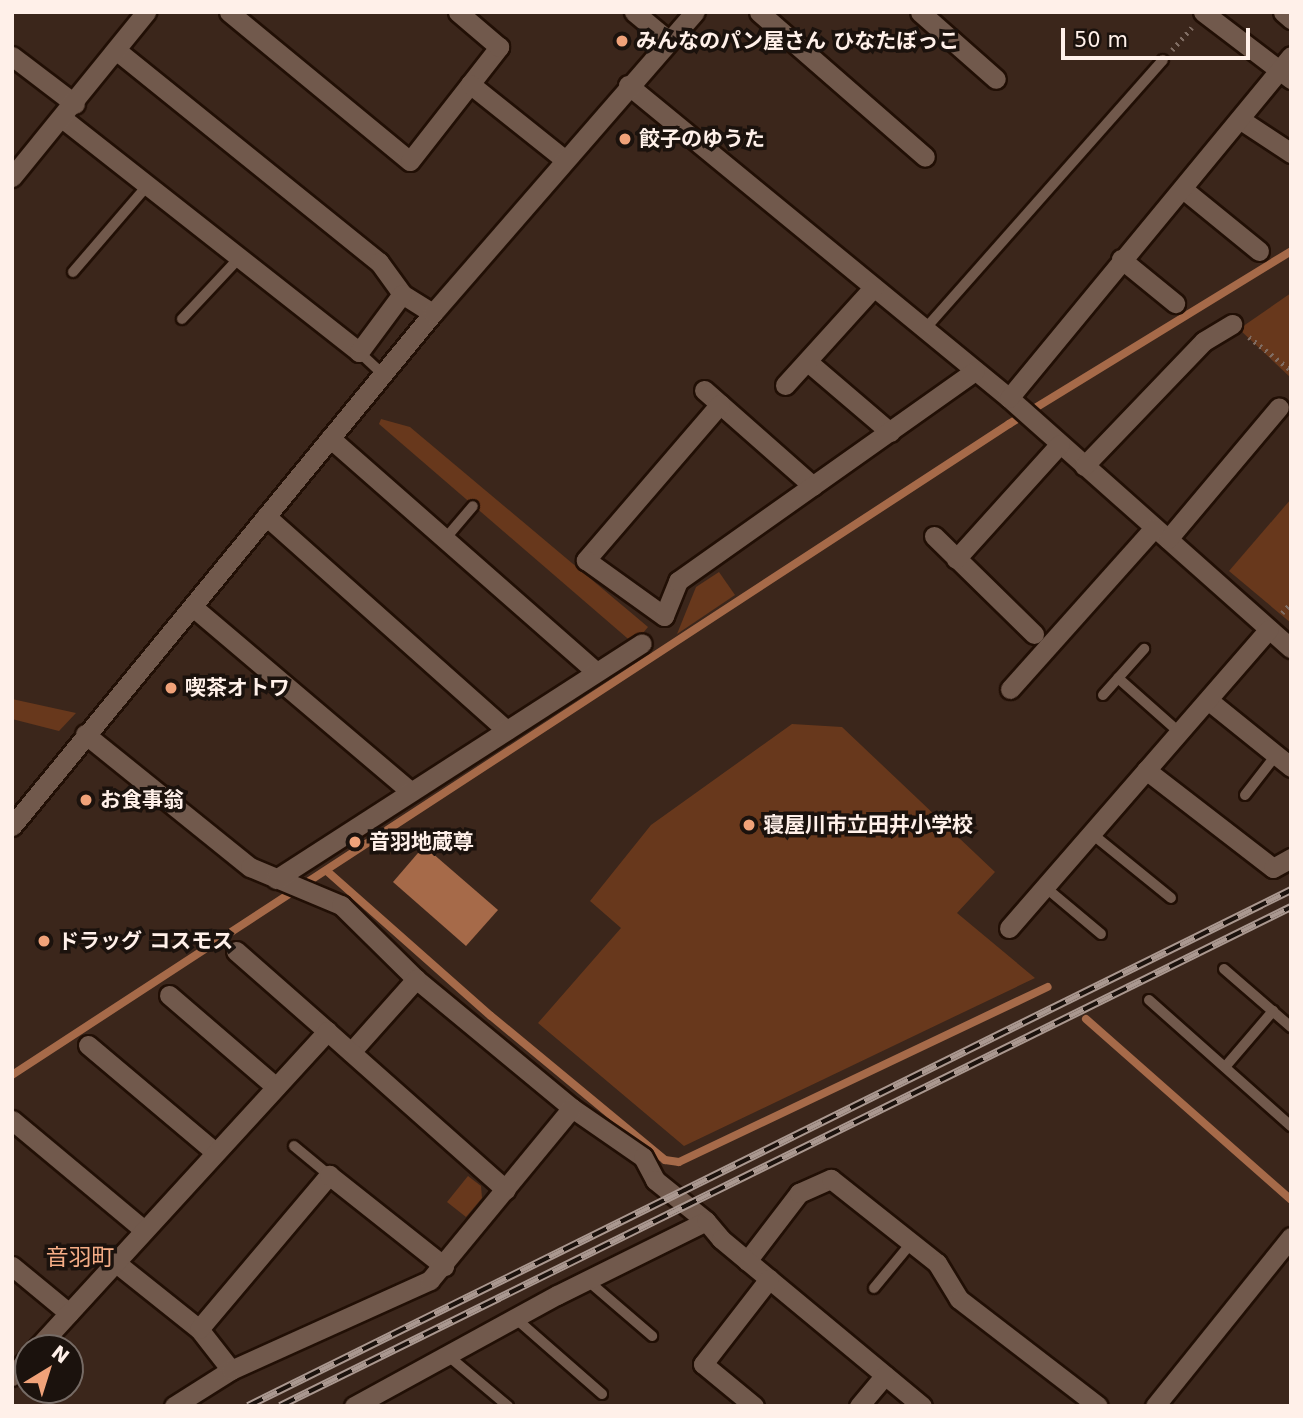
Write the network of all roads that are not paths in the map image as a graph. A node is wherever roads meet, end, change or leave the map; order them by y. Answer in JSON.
{"nodes":[{"id":1,"x":229,"y":12,"type":"edge"},
{"id":2,"x":458,"y":12,"type":"edge"},
{"id":3,"x":634,"y":12,"type":"edge"},
{"id":4,"x":695,"y":12,"type":"edge"},
{"id":5,"x":759,"y":12,"type":"edge"},
{"id":6,"x":920,"y":12,"type":"edge"},
{"id":7,"x":1283,"y":12,"type":"edge"},
{"id":8,"x":1203,"y":13,"type":"edge"},
{"id":9,"x":139,"y":15,"type":"edge"},
{"id":10,"x":1291,"y":19,"type":"edge"},
{"id":11,"x":669,"y":41,"type":"junction"},
{"id":12,"x":116,"y":50,"type":"junction"},
{"id":13,"x":12,"y":56,"type":"edge"},
{"id":14,"x":1163,"y":60,"type":"road end"},
{"id":15,"x":1287,"y":68,"type":"edge"},
{"id":16,"x":996,"y":79,"type":"dead end"},
{"id":17,"x":470,"y":83,"type":"junction"},
{"id":18,"x":628,"y":85,"type":"junction"},
{"id":19,"x":68,"y":111,"type":"junction"},
{"id":20,"x":1241,"y":120,"type":"junction"},
{"id":21,"x":1291,"y":152,"type":"edge"},
{"id":22,"x":925,"y":158,"type":"dead end"},
{"id":23,"x":564,"y":159,"type":"junction"},
{"id":24,"x":12,"y":177,"type":"edge"},
{"id":25,"x":147,"y":186,"type":"junction"},
{"id":26,"x":1183,"y":189,"type":"junction"},
{"id":27,"x":1259,"y":251,"type":"dead end"},
{"id":28,"x":239,"y":258,"type":"junction"},
{"id":29,"x":1121,"y":259,"type":"junction"},
{"id":30,"x":73,"y":272,"type":"dead end"},
{"id":31,"x":874,"y":287,"type":"junction"},
{"id":32,"x":402,"y":294,"type":"junction"},
{"id":33,"x":1175,"y":303,"type":"dead end"},
{"id":34,"x":433,"y":313,"type":"junction"},
{"id":35,"x":183,"y":319,"type":"dead end"},
{"id":36,"x":1232,"y":324,"type":"road end"},
{"id":37,"x":925,"y":329,"type":"junction"},
{"id":38,"x":359,"y":352,"type":"junction"},
{"id":39,"x":808,"y":362,"type":"junction"},
{"id":40,"x":975,"y":371,"type":"junction"},
{"id":41,"x":383,"y":374,"type":"junction"},
{"id":42,"x":785,"y":385,"type":"dead end"},
{"id":43,"x":704,"y":390,"type":"dead end"},
{"id":44,"x":1011,"y":400,"type":"junction"},
{"id":45,"x":720,"y":404,"type":"junction"},
{"id":46,"x":1279,"y":407,"type":"dead end"},
{"id":47,"x":890,"y":432,"type":"junction"},
{"id":48,"x":330,"y":439,"type":"junction"},
{"id":49,"x":1060,"y":444,"type":"junction"},
{"id":50,"x":1084,"y":466,"type":"junction"},
{"id":51,"x":813,"y":486,"type":"junction"},
{"id":52,"x":473,"y":506,"type":"dead end"},
{"id":53,"x":267,"y":516,"type":"junction"},
{"id":54,"x":1161,"y":533,"type":"junction"},
{"id":55,"x":934,"y":536,"type":"dead end"},
{"id":56,"x":445,"y":539,"type":"junction"},
{"id":57,"x":956,"y":559,"type":"junction"},
{"id":58,"x":193,"y":607,"type":"junction"},
{"id":59,"x":1269,"y":629,"type":"junction"},
{"id":60,"x":1034,"y":634,"type":"dead end"},
{"id":61,"x":642,"y":643,"type":"dead end"},
{"id":62,"x":1291,"y":648,"type":"edge"},
{"id":63,"x":1143,"y":649,"type":"dead end"},
{"id":64,"x":596,"y":672,"type":"junction"},
{"id":65,"x":1118,"y":678,"type":"junction"},
{"id":66,"x":1010,"y":689,"type":"dead end"},
{"id":67,"x":1103,"y":695,"type":"dead end"},
{"id":68,"x":1208,"y":700,"type":"junction"},
{"id":69,"x":506,"y":730,"type":"junction"},
{"id":70,"x":1179,"y":732,"type":"junction"},
{"id":71,"x":85,"y":734,"type":"junction"},
{"id":72,"x":1284,"y":761,"type":"edge"},
{"id":73,"x":1146,"y":770,"type":"junction"},
{"id":74,"x":409,"y":790,"type":"junction"},
{"id":75,"x":1245,"y":795,"type":"dead end"},
{"id":76,"x":12,"y":826,"type":"edge"},
{"id":77,"x":1091,"y":833,"type":"junction"},
{"id":78,"x":1291,"y":858,"type":"edge"},
{"id":79,"x":284,"y":882,"type":"junction"},
{"id":80,"x":1045,"y":887,"type":"junction"},
{"id":81,"x":1171,"y":898,"type":"dead end"},
{"id":82,"x":1009,"y":928,"type":"dead end"},
{"id":83,"x":1101,"y":934,"type":"dead end"},
{"id":84,"x":236,"y":951,"type":"dead end"},
{"id":85,"x":1224,"y":970,"type":"dead end"},
{"id":86,"x":416,"y":979,"type":"junction"},
{"id":87,"x":169,"y":995,"type":"dead end"},
{"id":88,"x":1149,"y":1000,"type":"dead end"},
{"id":89,"x":1273,"y":1012,"type":"junction"},
{"id":90,"x":1291,"y":1027,"type":"edge"},
{"id":91,"x":327,"y":1031,"type":"junction"},
{"id":92,"x":88,"y":1045,"type":"dead end"},
{"id":93,"x":351,"y":1052,"type":"junction"},
{"id":94,"x":1224,"y":1067,"type":"junction"},
{"id":95,"x":276,"y":1087,"type":"junction"},
{"id":96,"x":572,"y":1108,"type":"junction"},
{"id":97,"x":12,"y":1120,"type":"edge"},
{"id":98,"x":1291,"y":1126,"type":"edge"},
{"id":99,"x":294,"y":1146,"type":"dead end"},
{"id":100,"x":215,"y":1152,"type":"junction"},
{"id":101,"x":329,"y":1175,"type":"junction"},
{"id":102,"x":506,"y":1190,"type":"junction"},
{"id":103,"x":706,"y":1221,"type":"junction"},
{"id":104,"x":144,"y":1230,"type":"junction"},
{"id":105,"x":1291,"y":1237,"type":"edge"},
{"id":106,"x":912,"y":1242,"type":"junction"},
{"id":107,"x":747,"y":1261,"type":"junction"},
{"id":108,"x":115,"y":1262,"type":"junction"},
{"id":109,"x":12,"y":1266,"type":"edge"},
{"id":110,"x":444,"y":1266,"type":"junction"},
{"id":111,"x":769,"y":1279,"type":"junction"},
{"id":112,"x":587,"y":1280,"type":"junction"},
{"id":113,"x":874,"y":1288,"type":"dead end"},
{"id":114,"x":69,"y":1313,"type":"junction"},
{"id":115,"x":514,"y":1317,"type":"junction"},
{"id":116,"x":200,"y":1329,"type":"junction"},
{"id":117,"x":50,"y":1334,"type":"edge"},
{"id":118,"x":652,"y":1336,"type":"dead end"},
{"id":119,"x":446,"y":1353,"type":"junction"},
{"id":120,"x":231,"y":1370,"type":"junction"},
{"id":121,"x":885,"y":1375,"type":"junction"},
{"id":122,"x":602,"y":1394,"type":"dead end"},
{"id":123,"x":174,"y":1406,"type":"edge"},
{"id":124,"x":354,"y":1406,"type":"edge"},
{"id":125,"x":508,"y":1406,"type":"edge"},
{"id":126,"x":754,"y":1406,"type":"edge"},
{"id":127,"x":859,"y":1406,"type":"edge"},
{"id":128,"x":922,"y":1406,"type":"edge"},
{"id":129,"x":1098,"y":1406,"type":"edge"},
{"id":130,"x":1155,"y":1406,"type":"edge"}],
"edges":[{"from":1,"to":17,"type":"street"},
{"from":2,"to":17,"type":"street"},
{"from":3,"to":11,"type":"street"},
{"from":4,"to":11,"type":"street"},
{"from":5,"to":22,"type":"street"},
{"from":6,"to":16,"type":"street"},
{"from":7,"to":10,"type":"street"},
{"from":8,"to":15,"type":"street"},
{"from":9,"to":12,"type":"street"},
{"from":11,"to":18,"type":"street"},
{"from":12,"to":19,"type":"street"},
{"from":12,"to":32,"type":"street"},
{"from":13,"to":19,"type":"street"},
{"from":14,"to":37,"type":"lane"},
{"from":15,"to":20,"type":"street"},
{"from":17,"to":23,"type":"street"},
{"from":18,"to":23,"type":"street"},
{"from":18,"to":31,"type":"street"},
{"from":19,"to":24,"type":"street"},
{"from":19,"to":25,"type":"street"},
{"from":20,"to":21,"type":"street"},
{"from":20,"to":26,"type":"street"},
{"from":23,"to":34,"type":"street"},
{"from":25,"to":28,"type":"street"},
{"from":25,"to":30,"type":"lane"},
{"from":26,"to":27,"type":"street"},
{"from":26,"to":29,"type":"street"},
{"from":28,"to":35,"type":"lane"},
{"from":28,"to":38,"type":"street"},
{"from":29,"to":33,"type":"street"},
{"from":29,"to":44,"type":"street"},
{"from":31,"to":37,"type":"street"},
{"from":31,"to":39,"type":"street"},
{"from":32,"to":34,"type":"street"},
{"from":32,"to":38,"type":"street"},
{"from":34,"to":41,"type":"street"},
{"from":36,"to":50,"type":"street"},
{"from":37,"to":40,"type":"street"},
{"from":38,"to":41,"type":"lane"},
{"from":39,"to":42,"type":"street"},
{"from":39,"to":47,"type":"street"},
{"from":40,"to":44,"type":"street"},
{"from":40,"to":47,"type":"street"},
{"from":41,"to":48,"type":"street"},
{"from":43,"to":45,"type":"street"},
{"from":44,"to":49,"type":"street"},
{"from":45,"to":51,"type":"street"},
{"from":45,"to":51,"type":"street"},
{"from":46,"to":54,"type":"street"},
{"from":47,"to":51,"type":"street"},
{"from":48,"to":53,"type":"street"},
{"from":48,"to":56,"type":"street"},
{"from":49,"to":50,"type":"street"},
{"from":49,"to":57,"type":"street"},
{"from":50,"to":54,"type":"street"},
{"from":52,"to":56,"type":"lane"},
{"from":53,"to":58,"type":"street"},
{"from":53,"to":69,"type":"street"},
{"from":54,"to":59,"type":"street"},
{"from":54,"to":66,"type":"street"},
{"from":55,"to":57,"type":"street"},
{"from":56,"to":64,"type":"street"},
{"from":57,"to":60,"type":"street"},
{"from":58,"to":71,"type":"street"},
{"from":58,"to":74,"type":"street"},
{"from":59,"to":62,"type":"street"},
{"from":59,"to":68,"type":"street"},
{"from":61,"to":64,"type":"street"},
{"from":63,"to":65,"type":"lane"},
{"from":64,"to":69,"type":"street"},
{"from":65,"to":67,"type":"lane"},
{"from":65,"to":70,"type":"lane"},
{"from":68,"to":70,"type":"street"},
{"from":68,"to":72,"type":"street"},
{"from":69,"to":74,"type":"street"},
{"from":70,"to":73,"type":"street"},
{"from":71,"to":76,"type":"street"},
{"from":71,"to":79,"type":"street"},
{"from":72,"to":75,"type":"lane"},
{"from":73,"to":77,"type":"street"},
{"from":73,"to":78,"type":"street"},
{"from":74,"to":79,"type":"street"},
{"from":77,"to":80,"type":"street"},
{"from":77,"to":81,"type":"lane"},
{"from":79,"to":86,"type":"street"},
{"from":80,"to":82,"type":"street"},
{"from":80,"to":83,"type":"lane"},
{"from":84,"to":91,"type":"street"},
{"from":85,"to":89,"type":"lane"},
{"from":86,"to":93,"type":"street"},
{"from":86,"to":96,"type":"street"},
{"from":87,"to":95,"type":"street"},
{"from":88,"to":94,"type":"lane"},
{"from":89,"to":90,"type":"lane"},
{"from":89,"to":94,"type":"lane"},
{"from":91,"to":93,"type":"street"},
{"from":91,"to":95,"type":"street"},
{"from":92,"to":100,"type":"street"},
{"from":93,"to":102,"type":"street"},
{"from":94,"to":98,"type":"lane"},
{"from":95,"to":100,"type":"street"},
{"from":96,"to":102,"type":"street"},
{"from":96,"to":103,"type":"street"},
{"from":97,"to":104,"type":"street"},
{"from":99,"to":101,"type":"lane"},
{"from":100,"to":104,"type":"street"},
{"from":101,"to":110,"type":"street"},
{"from":101,"to":116,"type":"street"},
{"from":102,"to":110,"type":"street"},
{"from":103,"to":107,"type":"street"},
{"from":103,"to":112,"type":"street"},
{"from":104,"to":108,"type":"street"},
{"from":105,"to":130,"type":"street"},
{"from":106,"to":107,"type":"street"},
{"from":106,"to":113,"type":"lane"},
{"from":106,"to":129,"type":"street"},
{"from":107,"to":111,"type":"street"},
{"from":108,"to":114,"type":"street"},
{"from":108,"to":116,"type":"street"},
{"from":109,"to":114,"type":"street"},
{"from":110,"to":120,"type":"street"},
{"from":111,"to":121,"type":"street"},
{"from":111,"to":126,"type":"street"},
{"from":112,"to":115,"type":"street"},
{"from":112,"to":118,"type":"lane"},
{"from":114,"to":117,"type":"street"},
{"from":115,"to":119,"type":"street"},
{"from":115,"to":122,"type":"lane"},
{"from":116,"to":120,"type":"street"},
{"from":119,"to":124,"type":"street"},
{"from":119,"to":125,"type":"lane"},
{"from":120,"to":123,"type":"street"},
{"from":121,"to":127,"type":"street"},
{"from":121,"to":128,"type":"street"}]}
